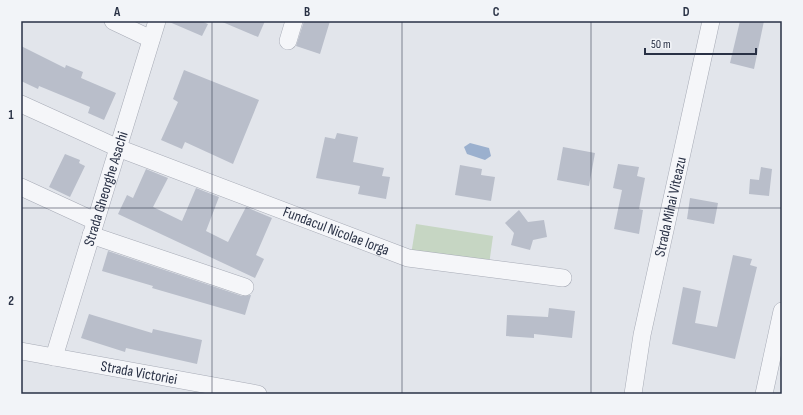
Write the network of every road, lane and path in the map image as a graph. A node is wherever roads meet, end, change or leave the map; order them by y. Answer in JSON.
{"nodes":[{"id":1,"x":113,"y":21,"type":"edge"},
{"id":2,"x":157,"y":21,"type":"edge"},
{"id":3,"x":294,"y":21,"type":"edge"},
{"id":4,"x":711,"y":21,"type":"edge"},
{"id":5,"x":151,"y":39,"type":"junction"},
{"id":6,"x":288,"y":41,"type":"dead end"},
{"id":7,"x":21,"y":104,"type":"edge"},
{"id":8,"x":118,"y":148,"type":"junction"},
{"id":9,"x":21,"y":187,"type":"edge"},
{"id":10,"x":93,"y":228,"type":"junction"},
{"id":11,"x":563,"y":278,"type":"dead end"},
{"id":12,"x":245,"y":287,"type":"dead end"},
{"id":13,"x":782,"y":311,"type":"edge"},
{"id":14,"x":21,"y":351,"type":"edge"},
{"id":15,"x":54,"y":357,"type":"junction"},
{"id":16,"x":210,"y":390,"type":"edge"},
{"id":17,"x":258,"y":394,"type":"edge"},
{"id":18,"x":633,"y":394,"type":"edge"},
{"id":19,"x":764,"y":394,"type":"edge"}],
"edges":[{"from":1,"to":5,"type":"street"},
{"from":2,"to":5,"type":"street","name":"Strada Gheorghe Asachi"},
{"from":3,"to":6,"type":"street"},
{"from":4,"to":18,"type":"street","name":"Strada Mihai Viteazu"},
{"from":5,"to":8,"type":"street","name":"Strada Gheorghe Asachi"},
{"from":7,"to":8,"type":"street","name":"Fundacul Nicolae Iorga"},
{"from":8,"to":10,"type":"street","name":"Strada Gheorghe Asachi"},
{"from":8,"to":11,"type":"street","name":"Fundacul Nicolae Iorga"},
{"from":9,"to":10,"type":"street"},
{"from":10,"to":12,"type":"street"},
{"from":10,"to":15,"type":"street","name":"Strada Gheorghe Asachi"},
{"from":13,"to":19,"type":"street"},
{"from":14,"to":15,"type":"street","name":"Strada Victoriei"},
{"from":15,"to":16,"type":"street","name":"Strada Victoriei"},
{"from":16,"to":17,"type":"street","name":"Strada Victoriei"}]}
